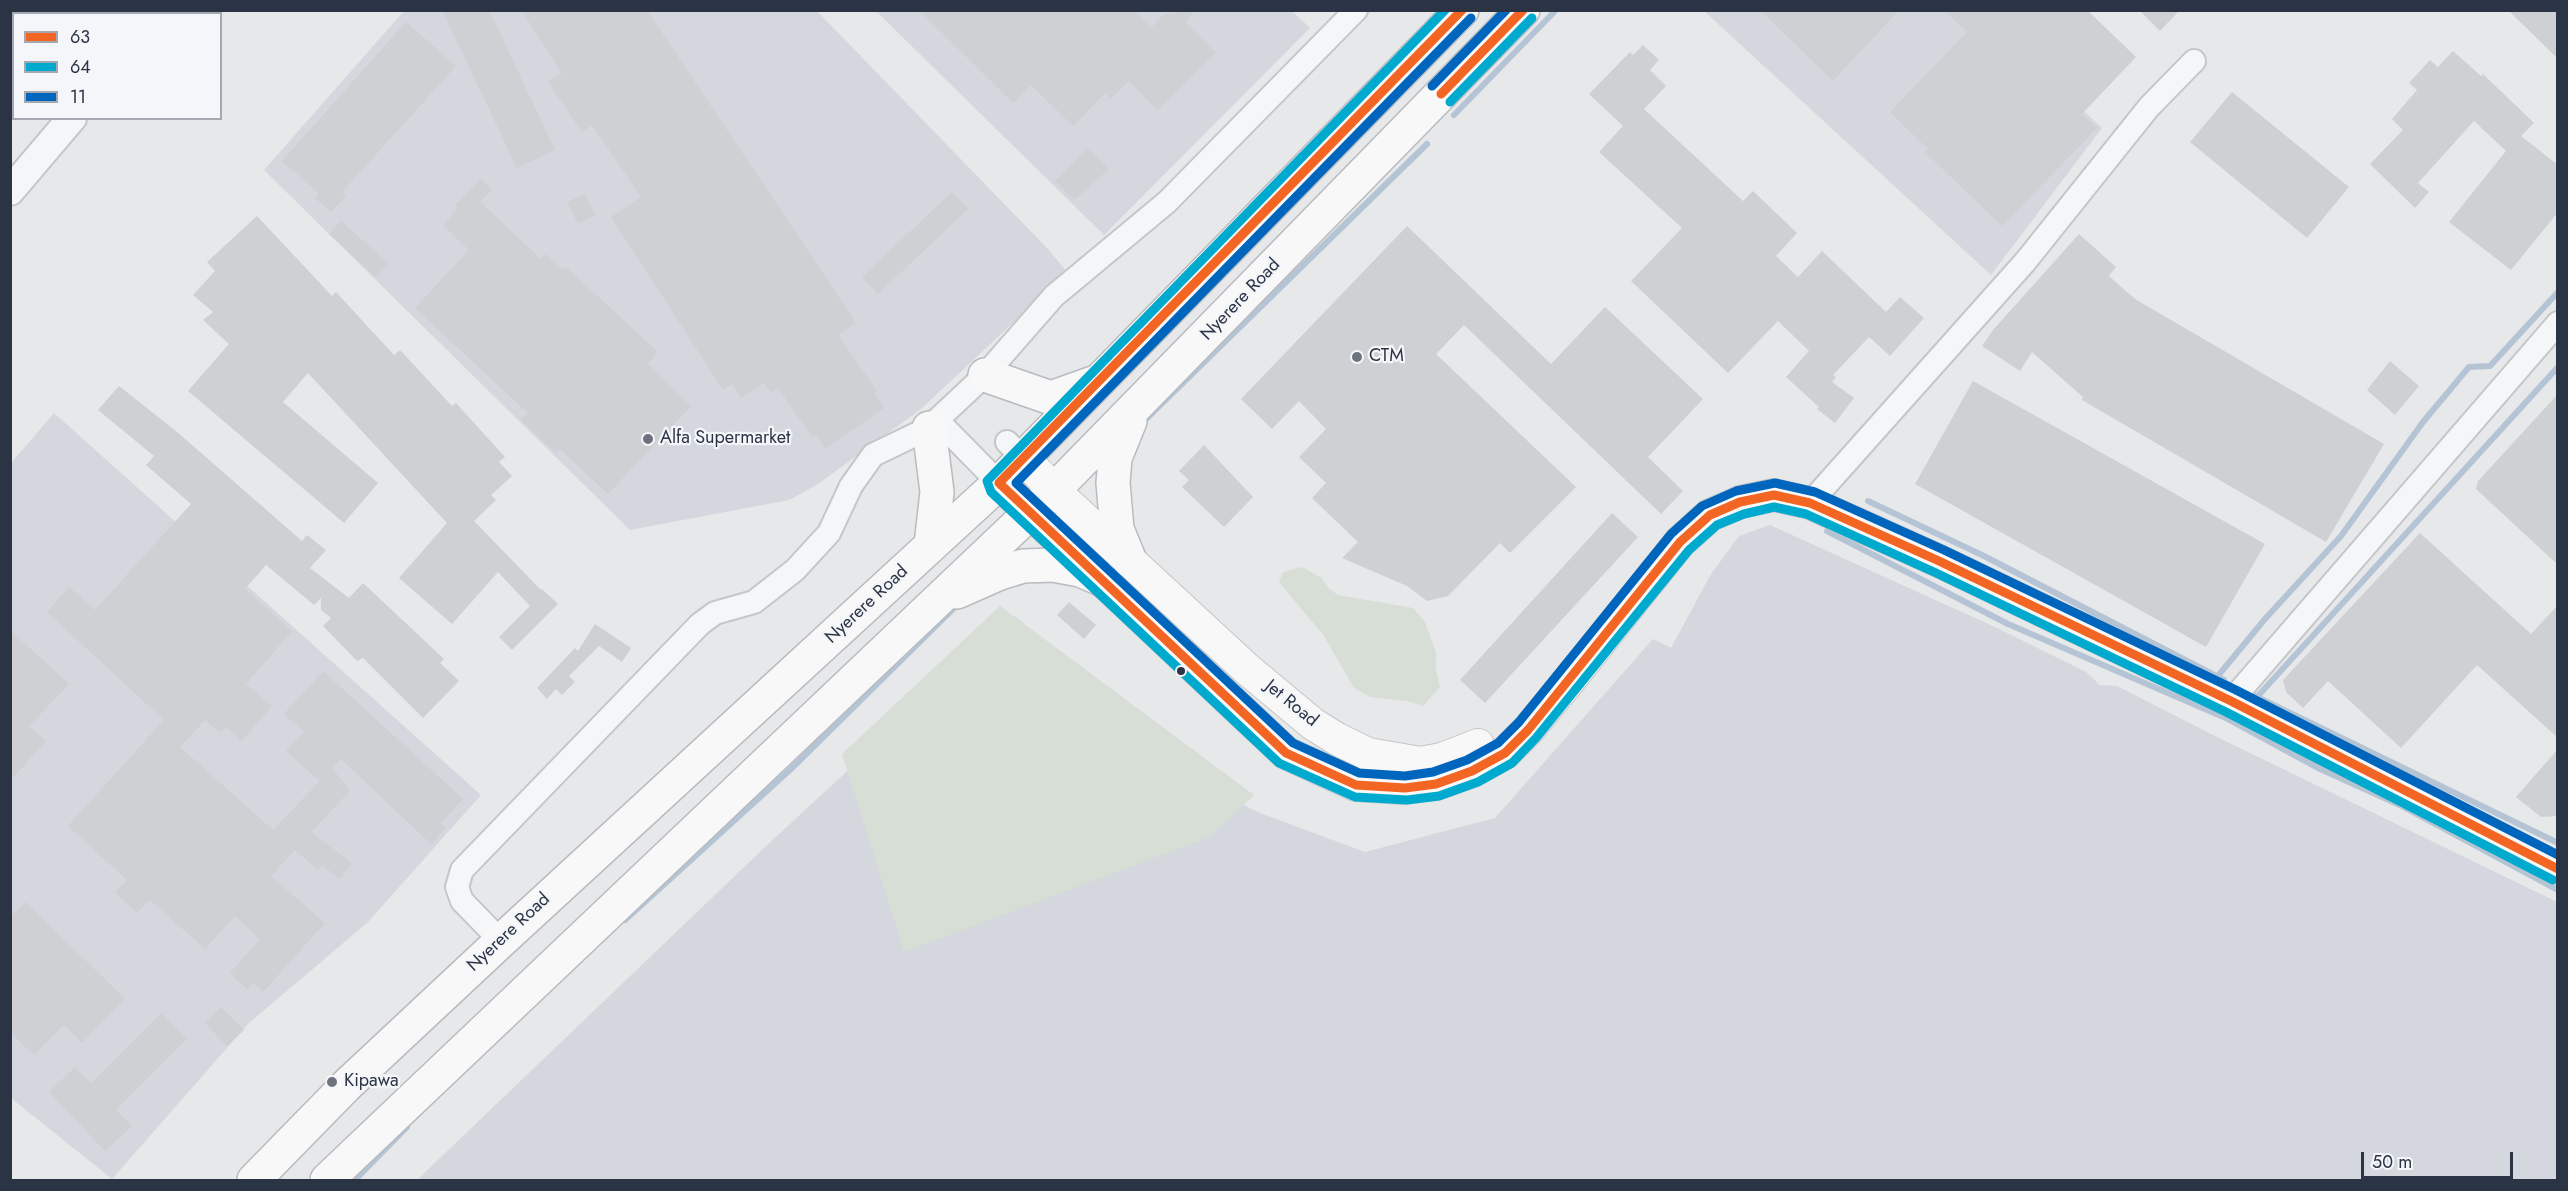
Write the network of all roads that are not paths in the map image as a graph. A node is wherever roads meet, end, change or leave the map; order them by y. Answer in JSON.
{"nodes":[{"id":1,"x":1356,"y":10,"type":"edge"},
{"id":2,"x":1461,"y":10,"type":"edge"},
{"id":3,"x":1523,"y":10,"type":"edge"},
{"id":4,"x":2194,"y":61,"type":"dead end"},
{"id":5,"x":70,"y":120,"type":"edge"},
{"id":6,"x":10,"y":191,"type":"edge"},
{"id":7,"x":2558,"y":323,"type":"edge"},
{"id":8,"x":985,"y":375,"type":"junction"},
{"id":9,"x":1103,"y":379,"type":"junction"},
{"id":10,"x":1144,"y":399,"type":"junction"},
{"id":11,"x":933,"y":424,"type":"junction"},
{"id":12,"x":1015,"y":450,"type":"junction"},
{"id":13,"x":999,"y":483,"type":"junction"},
{"id":14,"x":1054,"y":490,"type":"junction"},
{"id":15,"x":1810,"y":503,"type":"junction"},
{"id":16,"x":1029,"y":512,"type":"junction"},
{"id":17,"x":931,"y":545,"type":"junction"},
{"id":18,"x":1130,"y":561,"type":"junction"},
{"id":19,"x":1101,"y":579,"type":"junction"},
{"id":20,"x":927,"y":610,"type":"junction"},
{"id":21,"x":1612,"y":626,"type":"junction"},
{"id":22,"x":2231,"y":701,"type":"junction"},
{"id":23,"x":2558,"y":868,"type":"edge"},
{"id":24,"x":501,"y":941,"type":"junction"},
{"id":25,"x":254,"y":1180,"type":"edge"},
{"id":26,"x":327,"y":1180,"type":"edge"}],
"edges":[{"from":1,"to":8,"type":"street"},
{"from":2,"to":9,"type":"highway","name":"Nyerere Road"},
{"from":3,"to":10,"type":"highway","name":"Nyerere Road"},
{"from":4,"to":15,"type":"street"},
{"from":5,"to":6,"type":"street"},
{"from":7,"to":22,"type":"street"},
{"from":8,"to":9,"type":"highway"},
{"from":8,"to":11,"type":"street"},
{"from":9,"to":12,"type":"highway","name":"Nyerere Road"},
{"from":10,"to":14,"type":"highway","name":"Nyerere Road"},
{"from":10,"to":18,"type":"highway"},
{"from":11,"to":13,"type":"street","name":"Jet Road"},
{"from":11,"to":17,"type":"highway"},
{"from":11,"to":24,"type":"street"},
{"from":12,"to":13,"type":"highway","name":"Nyerere Road"},
{"from":12,"to":14,"type":"main road","name":"Jet Road"},
{"from":13,"to":16,"type":"main road","name":"Jet Road"},
{"from":13,"to":17,"type":"highway","name":"Nyerere Road"},
{"from":14,"to":16,"type":"highway","name":"Nyerere Road"},
{"from":14,"to":18,"type":"main road","name":"Jet Road"},
{"from":15,"to":21,"type":"main road","name":"Jet Road"},
{"from":15,"to":22,"type":"main road","name":"Jet Road"},
{"from":16,"to":19,"type":"main road","name":"Jet Road"},
{"from":16,"to":20,"type":"highway","name":"Nyerere Road"},
{"from":17,"to":24,"type":"highway","name":"Nyerere Road"},
{"from":18,"to":21,"type":"main road","name":"Jet Road"},
{"from":19,"to":20,"type":"highway"},
{"from":19,"to":21,"type":"main road","name":"Jet Road"},
{"from":20,"to":26,"type":"highway","name":"Nyerere Road"},
{"from":22,"to":23,"type":"main road","name":"Jet Road"},
{"from":24,"to":25,"type":"highway","name":"Nyerere Road"}]}
